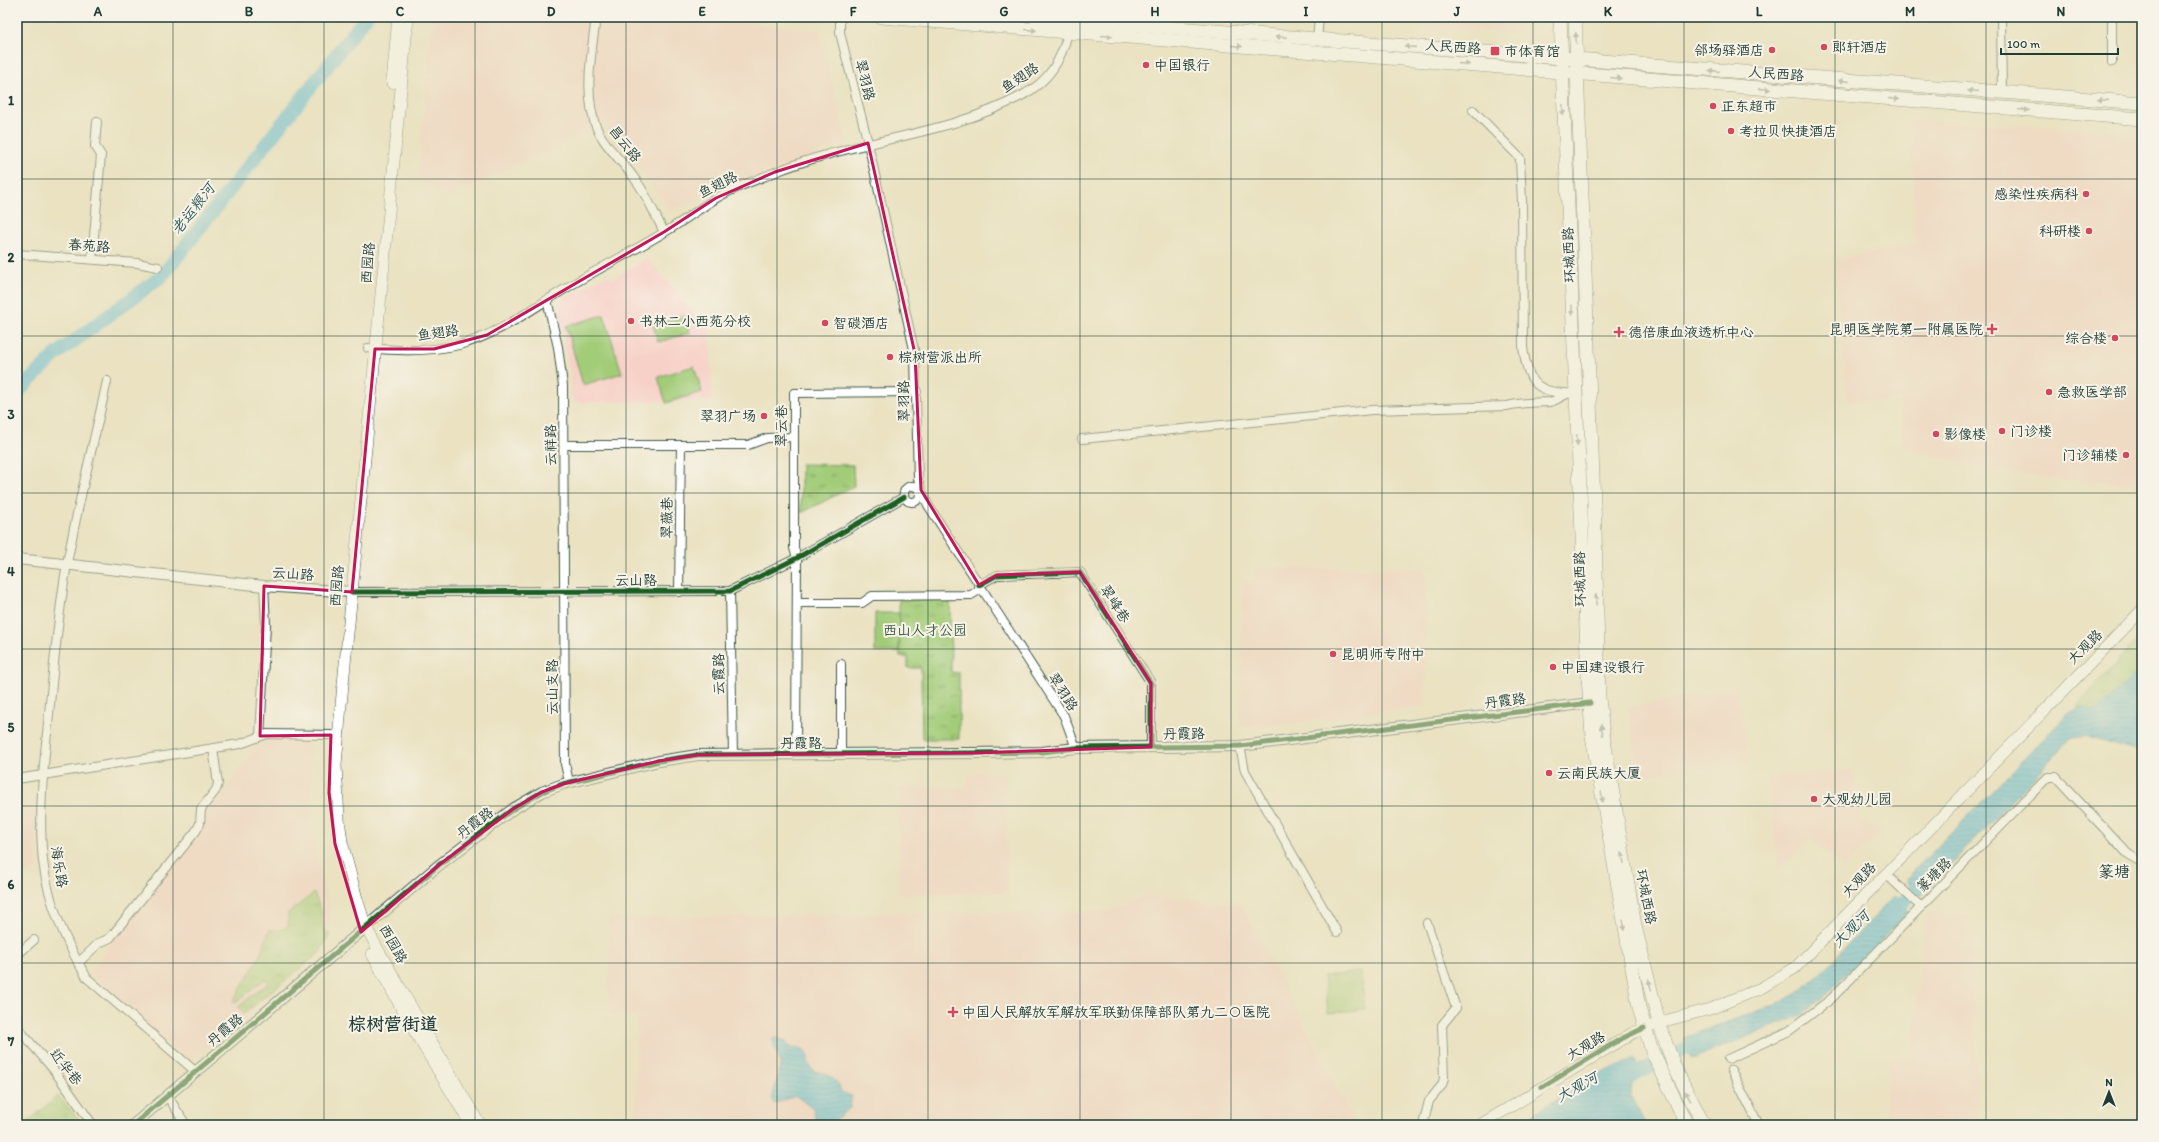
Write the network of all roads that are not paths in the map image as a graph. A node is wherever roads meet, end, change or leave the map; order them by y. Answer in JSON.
{"nodes":[{"id":1,"x":398,"y":17,"type":"edge"},
{"id":2,"x":408,"y":17,"type":"edge"},
{"id":3,"x":596,"y":17,"type":"edge"},
{"id":4,"x":840,"y":17,"type":"edge"},
{"id":5,"x":881,"y":17,"type":"edge"},
{"id":6,"x":1034,"y":17,"type":"edge"},
{"id":7,"x":1319,"y":17,"type":"edge"},
{"id":8,"x":1560,"y":17,"type":"edge"},
{"id":9,"x":1575,"y":17,"type":"edge"},
{"id":10,"x":2001,"y":17,"type":"edge"},
{"id":11,"x":2112,"y":17,"type":"edge"},
{"id":12,"x":1084,"y":19,"type":"edge"},
{"id":13,"x":1068,"y":33,"type":"junction"},
{"id":14,"x":1317,"y":40,"type":"junction"},
{"id":15,"x":1561,"y":58,"type":"junction"},
{"id":16,"x":1577,"y":59,"type":"junction"},
{"id":17,"x":2112,"y":62,"type":"dead end"},
{"id":18,"x":1561,"y":71,"type":"junction"},
{"id":19,"x":1578,"y":74,"type":"junction"},
{"id":20,"x":2002,"y":93,"type":"junction"},
{"id":21,"x":2142,"y":103,"type":"edge"},
{"id":22,"x":1473,"y":110,"type":"dead end"},
{"id":23,"x":2142,"y":119,"type":"edge"},
{"id":24,"x":97,"y":122,"type":"dead end"},
{"id":25,"x":868,"y":143,"type":"junction"},
{"id":26,"x":664,"y":232,"type":"junction"},
{"id":27,"x":17,"y":254,"type":"edge"},
{"id":28,"x":92,"y":259,"type":"junction"},
{"id":29,"x":158,"y":267,"type":"dead end"},
{"id":30,"x":547,"y":300,"type":"junction"},
{"id":31,"x":372,"y":348,"type":"junction"},
{"id":32,"x":107,"y":381,"type":"dead end"},
{"id":33,"x":917,"y":392,"type":"junction"},
{"id":34,"x":1570,"y":392,"type":"junction"},
{"id":35,"x":794,"y":437,"type":"junction"},
{"id":36,"x":1082,"y":439,"type":"dead end"},
{"id":37,"x":565,"y":445,"type":"junction"},
{"id":38,"x":681,"y":445,"type":"junction"},
{"id":39,"x":921,"y":490,"type":"junction"},
{"id":40,"x":797,"y":558,"type":"junction"},
{"id":41,"x":17,"y":559,"type":"edge"},
{"id":42,"x":67,"y":564,"type":"junction"},
{"id":43,"x":264,"y":586,"type":"junction"},
{"id":44,"x":980,"y":587,"type":"junction"},
{"id":45,"x":730,"y":591,"type":"junction"},
{"id":46,"x":348,"y":592,"type":"junction"},
{"id":47,"x":565,"y":592,"type":"junction"},
{"id":48,"x":679,"y":592,"type":"junction"},
{"id":49,"x":796,"y":603,"type":"junction"},
{"id":50,"x":2142,"y":610,"type":"edge"},
{"id":51,"x":841,"y":664,"type":"dead end"},
{"id":52,"x":1590,"y":703,"type":"junction"},
{"id":53,"x":331,"y":735,"type":"junction"},
{"id":54,"x":260,"y":736,"type":"junction"},
{"id":55,"x":1240,"y":746,"type":"junction"},
{"id":56,"x":1151,"y":747,"type":"junction"},
{"id":57,"x":213,"y":748,"type":"junction"},
{"id":58,"x":1076,"y":748,"type":"junction"},
{"id":59,"x":841,"y":754,"type":"junction"},
{"id":60,"x":733,"y":755,"type":"junction"},
{"id":61,"x":796,"y":755,"type":"junction"},
{"id":62,"x":43,"y":775,"type":"junction"},
{"id":63,"x":17,"y":779,"type":"edge"},
{"id":64,"x":569,"y":782,"type":"junction"},
{"id":65,"x":2142,"y":862,"type":"edge"},
{"id":66,"x":1886,"y":874,"type":"junction"},
{"id":67,"x":1921,"y":907,"type":"junction"},
{"id":68,"x":1427,"y":923,"type":"dead end"},
{"id":69,"x":363,"y":930,"type":"junction"},
{"id":70,"x":1337,"y":932,"type":"dead end"},
{"id":71,"x":34,"y":940,"type":"dead end"},
{"id":72,"x":17,"y":955,"type":"edge"},
{"id":73,"x":78,"y":963,"type":"junction"},
{"id":74,"x":1659,"y":1023,"type":"junction"},
{"id":75,"x":17,"y":1027,"type":"edge"},
{"id":76,"x":1644,"y":1028,"type":"junction"},
{"id":77,"x":1728,"y":1059,"type":"dead end"},
{"id":78,"x":1731,"y":1070,"type":"dead end"},
{"id":79,"x":194,"y":1071,"type":"junction"},
{"id":80,"x":167,"y":1095,"type":"junction"},
{"id":81,"x":93,"y":1125,"type":"edge"},
{"id":82,"x":133,"y":1125,"type":"edge"},
{"id":83,"x":186,"y":1125,"type":"edge"},
{"id":84,"x":471,"y":1125,"type":"edge"},
{"id":85,"x":480,"y":1125,"type":"edge"},
{"id":86,"x":1423,"y":1125,"type":"edge"},
{"id":87,"x":1480,"y":1125,"type":"edge"},
{"id":88,"x":1687,"y":1125,"type":"edge"},
{"id":89,"x":1704,"y":1125,"type":"edge"},
{"id":90,"x":1759,"y":1125,"type":"edge"}],
"edges":[{"from":1,"to":31,"type":"main road","name":"西园路"},
{"from":2,"to":31,"type":"main road","name":"西园路"},
{"from":3,"to":26,"type":"street","name":"昌云路"},
{"from":4,"to":25,"type":"street","name":"翠羽路"},
{"from":5,"to":13,"type":"main road","name":"人民西路","one_way":true},
{"from":6,"to":12,"type":"main road","name":"人民西路"},
{"from":7,"to":14,"type":"street"},
{"from":8,"to":15,"type":"main road","name":"环城西路"},
{"from":16,"to":9,"type":"main road","name":"环城西路","one_way":true},
{"from":10,"to":20,"type":"street"},
{"from":11,"to":17,"type":"street"},
{"from":14,"to":12,"type":"main road","name":"人民西路","one_way":true},
{"from":13,"to":18,"type":"main road","name":"人民西路","one_way":true},
{"from":13,"to":25,"type":"street","name":"鱼翅路"},
{"from":15,"to":14,"type":"main road","name":"人民西路","one_way":true},
{"from":15,"to":16,"type":"main road","name":"人民西路"},
{"from":15,"to":18,"type":"main road","name":"环城西路"},
{"from":16,"to":19,"type":"main road","name":"环城西路"},
{"from":20,"to":16,"type":"main road","name":"人民西路","one_way":true},
{"from":18,"to":19,"type":"main road","name":"人民西路"},
{"from":18,"to":34,"type":"main road","name":"环城西路","one_way":true},
{"from":19,"to":23,"type":"main road","name":"人民西路","one_way":true},
{"from":74,"to":19,"type":"main road","name":"环城西路","one_way":true},
{"from":21,"to":20,"type":"main road","name":"人民西路","one_way":true},
{"from":22,"to":34,"type":"street"},
{"from":24,"to":28,"type":"street"},
{"from":25,"to":26,"type":"street","name":"鱼翅路"},
{"from":25,"to":33,"type":"street","name":"翠羽路"},
{"from":26,"to":30,"type":"street","name":"鱼翅路"},
{"from":27,"to":28,"type":"street","name":"春苑路"},
{"from":28,"to":29,"type":"street","name":"春苑路"},
{"from":30,"to":31,"type":"street","name":"鱼翅路"},
{"from":30,"to":37,"type":"street","name":"云祥路"},
{"from":31,"to":46,"type":"main road","name":"西园路"},
{"from":32,"to":42,"type":"street","name":"海乐路"},
{"from":33,"to":35,"type":"street","name":"翠云巷"},
{"from":33,"to":39,"type":"street","name":"翠羽路"},
{"from":34,"to":36,"type":"street"},
{"from":34,"to":52,"type":"main road","name":"环城西路","one_way":true},
{"from":35,"to":38,"type":"street"},
{"from":35,"to":40,"type":"street","name":"翠云巷"},
{"from":37,"to":38,"type":"street"},
{"from":37,"to":47,"type":"street","name":"云祥路"},
{"from":38,"to":48,"type":"street","name":"翠薇巷"},
{"from":39,"to":40,"type":"street","name":"云山路"},
{"from":39,"to":44,"type":"street","name":"翠羽路"},
{"from":40,"to":45,"type":"street","name":"云山路"},
{"from":40,"to":49,"type":"street","name":"翠云巷"},
{"from":41,"to":42,"type":"street","name":"云山路"},
{"from":42,"to":43,"type":"street","name":"云山路"},
{"from":42,"to":62,"type":"street","name":"海乐路"},
{"from":43,"to":46,"type":"street","name":"云山路"},
{"from":43,"to":54,"type":"street"},
{"from":44,"to":49,"type":"street"},
{"from":44,"to":56,"type":"street","name":"翠峰巷"},
{"from":44,"to":58,"type":"street","name":"翠羽路"},
{"from":45,"to":48,"type":"street","name":"云山路"},
{"from":45,"to":60,"type":"street","name":"云霞路"},
{"from":46,"to":47,"type":"street","name":"云山路"},
{"from":46,"to":53,"type":"main road","name":"西园路"},
{"from":46,"to":69,"type":"main road","name":"西园路"},
{"from":47,"to":48,"type":"street","name":"云山路"},
{"from":47,"to":64,"type":"street","name":"云山支路"},
{"from":49,"to":61,"type":"street","name":"翠云巷"},
{"from":50,"to":66,"type":"main road","name":"大观路"},
{"from":51,"to":59,"type":"street"},
{"from":52,"to":55,"type":"street","name":"丹霞路"},
{"from":52,"to":76,"type":"main road","name":"环城西路","one_way":true},
{"from":53,"to":54,"type":"street"},
{"from":53,"to":69,"type":"main road","name":"西园路"},
{"from":54,"to":57,"type":"street"},
{"from":55,"to":56,"type":"street","name":"丹霞路"},
{"from":55,"to":70,"type":"street"},
{"from":56,"to":58,"type":"street","name":"丹霞路"},
{"from":57,"to":62,"type":"street"},
{"from":57,"to":73,"type":"street"},
{"from":58,"to":59,"type":"street","name":"丹霞路"},
{"from":59,"to":61,"type":"street","name":"丹霞路"},
{"from":60,"to":61,"type":"street","name":"丹霞路"},
{"from":60,"to":64,"type":"street","name":"丹霞路"},
{"from":62,"to":63,"type":"street"},
{"from":62,"to":73,"type":"street","name":"海乐路"},
{"from":64,"to":69,"type":"street","name":"丹霞路"},
{"from":65,"to":67,"type":"street","name":"篆塘路"},
{"from":66,"to":67,"type":"street"},
{"from":66,"to":74,"type":"main road","name":"大观路"},
{"from":67,"to":77,"type":"street","name":"篆塘路"},
{"from":68,"to":86,"type":"street"},
{"from":69,"to":79,"type":"street","name":"丹霞路"},
{"from":69,"to":84,"type":"main road","name":"西园路"},
{"from":69,"to":85,"type":"main road","name":"西园路"},
{"from":71,"to":72,"type":"street"},
{"from":73,"to":79,"type":"street","name":"海乐路"},
{"from":74,"to":76,"type":"main road","name":"大观路"},
{"from":89,"to":74,"type":"main road","name":"环城西路","one_way":true},
{"from":75,"to":81,"type":"street","name":"近华巷"},
{"from":76,"to":87,"type":"main road","name":"大观路"},
{"from":76,"to":88,"type":"main road","name":"环城西路"},
{"from":78,"to":90,"type":"street"},
{"from":79,"to":80,"type":"street","name":"丹霞路"},
{"from":80,"to":82,"type":"street","name":"丹霞路"},
{"from":80,"to":83,"type":"street"}]}
